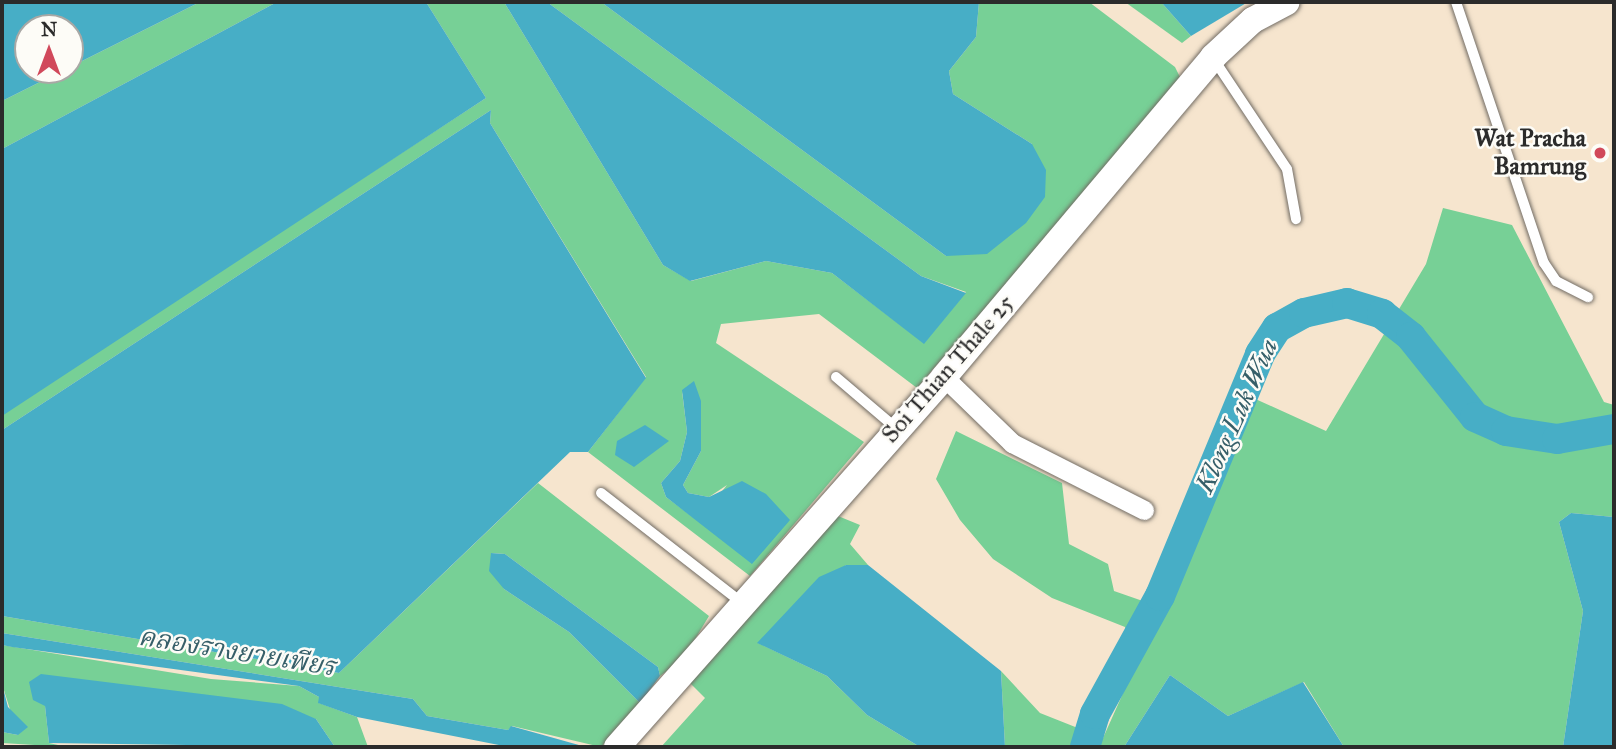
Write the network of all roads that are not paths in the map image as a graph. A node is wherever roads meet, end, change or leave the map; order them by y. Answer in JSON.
{"nodes":[{"id":1,"x":1287,"y":2,"type":"edge"},
{"id":2,"x":1456,"y":2,"type":"edge"},
{"id":3,"x":1213,"y":57,"type":"junction"},
{"id":4,"x":1296,"y":219,"type":"dead end"},
{"id":5,"x":1588,"y":297,"type":"dead end"},
{"id":6,"x":836,"y":377,"type":"dead end"},
{"id":7,"x":933,"y":388,"type":"junction"},
{"id":8,"x":897,"y":429,"type":"junction"},
{"id":9,"x":601,"y":493,"type":"dead end"},
{"id":10,"x":1144,"y":510,"type":"dead end"},
{"id":11,"x":742,"y":602,"type":"junction"},
{"id":12,"x":617,"y":747,"type":"edge"}],
"edges":[{"from":1,"to":3,"type":"street","name":"Soi Thian Thale 25"},
{"from":2,"to":5,"type":"lane"},
{"from":3,"to":4,"type":"lane"},
{"from":3,"to":7,"type":"street","name":"Soi Thian Thale 25"},
{"from":6,"to":8,"type":"lane"},
{"from":7,"to":8,"type":"street","name":"Soi Thian Thale 25"},
{"from":7,"to":10,"type":"street"},
{"from":8,"to":11,"type":"street","name":"Soi Thian Thale 25"},
{"from":9,"to":11,"type":"lane"},
{"from":11,"to":12,"type":"street","name":"Soi Thian Thale 25"}]}
